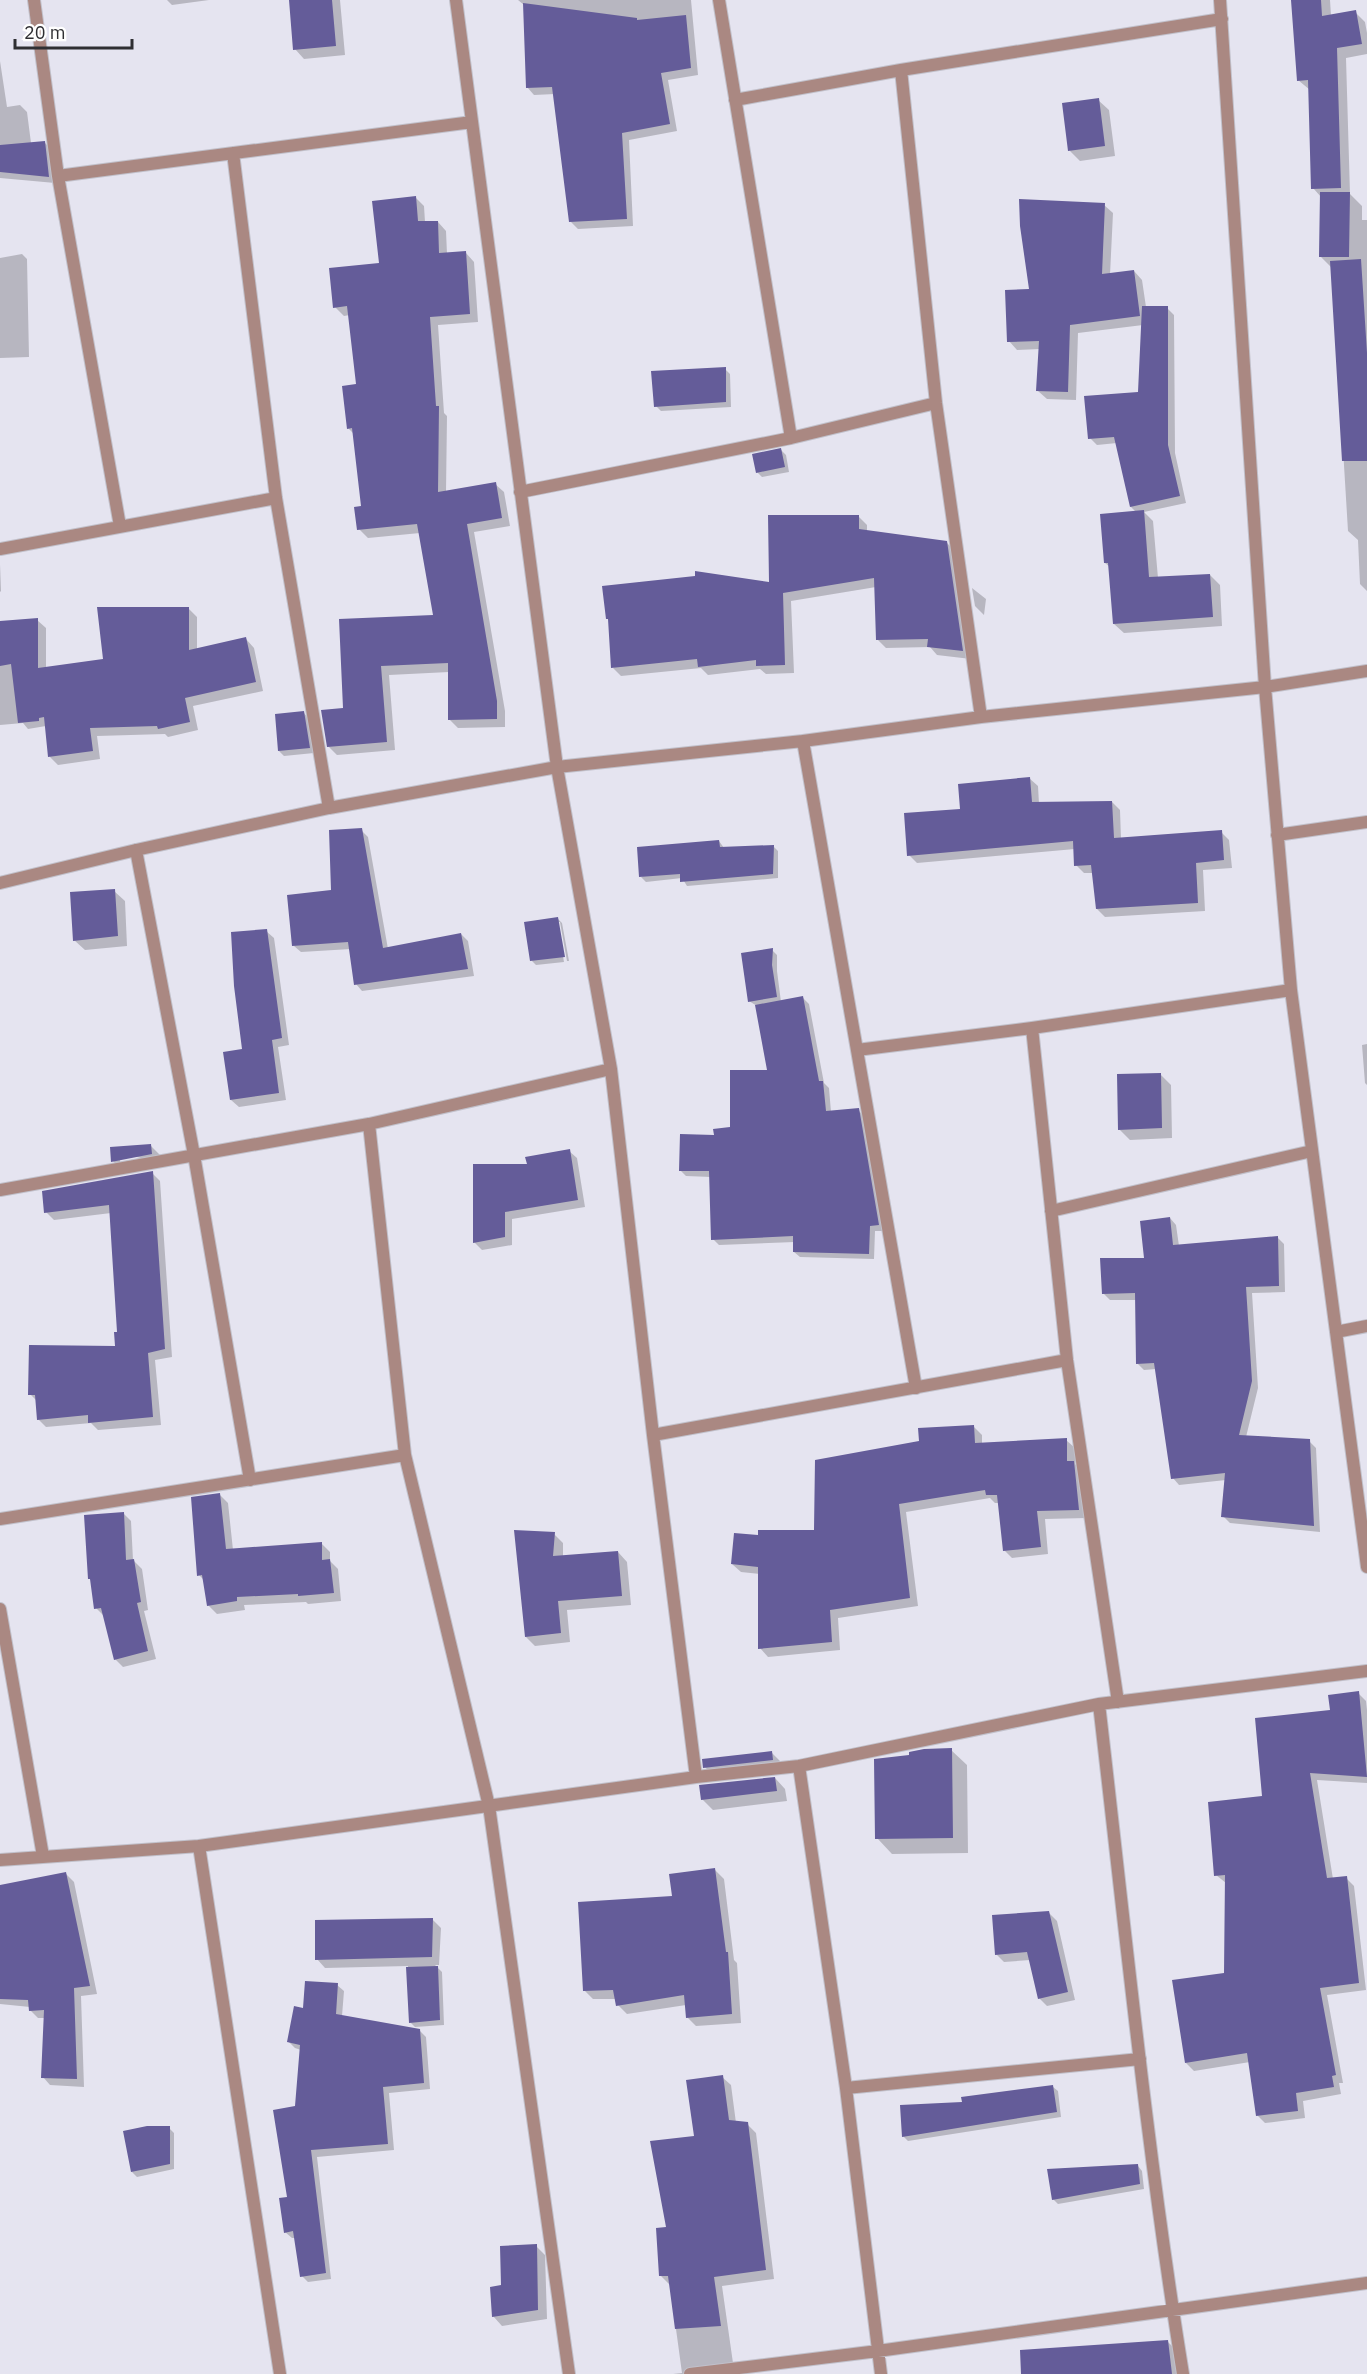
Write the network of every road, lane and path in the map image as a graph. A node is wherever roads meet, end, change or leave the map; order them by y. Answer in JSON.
{"nodes":[{"id":1,"x":34,"y":0,"type":"edge"},
{"id":2,"x":456,"y":0,"type":"edge"},
{"id":3,"x":719,"y":0,"type":"edge"},
{"id":4,"x":1220,"y":0,"type":"edge"},
{"id":5,"x":1222,"y":19,"type":"junction"},
{"id":6,"x":901,"y":70,"type":"junction"},
{"id":7,"x":735,"y":100,"type":"junction"},
{"id":8,"x":472,"y":122,"type":"junction"},
{"id":9,"x":233,"y":153,"type":"junction"},
{"id":10,"x":58,"y":176,"type":"junction"},
{"id":11,"x":936,"y":403,"type":"junction"},
{"id":12,"x":792,"y":438,"type":"junction"},
{"id":13,"x":520,"y":492,"type":"junction"},
{"id":14,"x":276,"y":498,"type":"junction"},
{"id":15,"x":120,"y":525,"type":"junction"},
{"id":16,"x":0,"y":549,"type":"edge"},
{"id":17,"x":1367,"y":671,"type":"edge"},
{"id":18,"x":1264,"y":687,"type":"junction"},
{"id":19,"x":981,"y":717,"type":"junction"},
{"id":20,"x":803,"y":741,"type":"junction"},
{"id":21,"x":557,"y":767,"type":"junction"},
{"id":22,"x":329,"y":808,"type":"junction"},
{"id":23,"x":1367,"y":822,"type":"edge"},
{"id":24,"x":1277,"y":835,"type":"junction"},
{"id":25,"x":136,"y":850,"type":"junction"},
{"id":26,"x":0,"y":882,"type":"edge"},
{"id":27,"x":1291,"y":990,"type":"junction"},
{"id":28,"x":1032,"y":1028,"type":"junction"},
{"id":29,"x":857,"y":1050,"type":"junction"},
{"id":30,"x":611,"y":1069,"type":"junction"},
{"id":31,"x":369,"y":1124,"type":"junction"},
{"id":32,"x":1312,"y":1151,"type":"junction"},
{"id":33,"x":194,"y":1155,"type":"junction"},
{"id":34,"x":0,"y":1190,"type":"edge"},
{"id":35,"x":1051,"y":1211,"type":"junction"},
{"id":36,"x":1367,"y":1326,"type":"edge"},
{"id":37,"x":1336,"y":1332,"type":"junction"},
{"id":38,"x":1067,"y":1360,"type":"junction"},
{"id":39,"x":916,"y":1388,"type":"junction"},
{"id":40,"x":653,"y":1434,"type":"junction"},
{"id":41,"x":405,"y":1455,"type":"junction"},
{"id":42,"x":250,"y":1480,"type":"junction"},
{"id":43,"x":0,"y":1519,"type":"edge"},
{"id":44,"x":1367,"y":1567,"type":"edge"},
{"id":45,"x":0,"y":1609,"type":"edge"},
{"id":46,"x":1367,"y":1671,"type":"edge"},
{"id":47,"x":1118,"y":1702,"type":"junction"},
{"id":48,"x":1100,"y":1704,"type":"junction"},
{"id":49,"x":799,"y":1766,"type":"junction"},
{"id":50,"x":696,"y":1777,"type":"junction"},
{"id":51,"x":489,"y":1806,"type":"junction"},
{"id":52,"x":199,"y":1846,"type":"junction"},
{"id":53,"x":43,"y":1856,"type":"junction"},
{"id":54,"x":0,"y":1860,"type":"edge"},
{"id":55,"x":1140,"y":2059,"type":"junction"},
{"id":56,"x":846,"y":2088,"type":"junction"},
{"id":57,"x":1367,"y":2283,"type":"edge"},
{"id":58,"x":1173,"y":2310,"type":"junction"},
{"id":59,"x":878,"y":2351,"type":"junction"},
{"id":60,"x":280,"y":2374,"type":"edge"},
{"id":61,"x":569,"y":2374,"type":"edge"},
{"id":62,"x":690,"y":2374,"type":"edge"},
{"id":63,"x":881,"y":2374,"type":"edge"},
{"id":64,"x":1183,"y":2374,"type":"edge"}],
"edges":[{"from":1,"to":10,"type":"street"},
{"from":2,"to":8,"type":"street"},
{"from":3,"to":7,"type":"street"},
{"from":4,"to":5,"type":"street"},
{"from":5,"to":6,"type":"street"},
{"from":5,"to":18,"type":"street"},
{"from":6,"to":7,"type":"street"},
{"from":6,"to":11,"type":"street"},
{"from":7,"to":12,"type":"street"},
{"from":8,"to":9,"type":"street"},
{"from":8,"to":13,"type":"street"},
{"from":9,"to":10,"type":"street"},
{"from":9,"to":14,"type":"street"},
{"from":10,"to":15,"type":"street"},
{"from":11,"to":12,"type":"street"},
{"from":11,"to":19,"type":"street"},
{"from":12,"to":13,"type":"street"},
{"from":13,"to":21,"type":"street"},
{"from":14,"to":15,"type":"street"},
{"from":14,"to":22,"type":"street"},
{"from":15,"to":16,"type":"street"},
{"from":17,"to":18,"type":"street"},
{"from":18,"to":19,"type":"street"},
{"from":18,"to":24,"type":"street"},
{"from":19,"to":20,"type":"street"},
{"from":20,"to":21,"type":"street"},
{"from":20,"to":29,"type":"street"},
{"from":21,"to":22,"type":"street"},
{"from":21,"to":30,"type":"street"},
{"from":22,"to":25,"type":"street"},
{"from":23,"to":24,"type":"street"},
{"from":24,"to":27,"type":"street"},
{"from":25,"to":26,"type":"street"},
{"from":25,"to":33,"type":"street"},
{"from":27,"to":28,"type":"street"},
{"from":27,"to":32,"type":"street"},
{"from":28,"to":29,"type":"street"},
{"from":28,"to":35,"type":"street"},
{"from":29,"to":39,"type":"street"},
{"from":30,"to":31,"type":"street"},
{"from":30,"to":40,"type":"street"},
{"from":31,"to":33,"type":"street"},
{"from":31,"to":41,"type":"street"},
{"from":32,"to":35,"type":"street"},
{"from":32,"to":37,"type":"street"},
{"from":33,"to":34,"type":"street"},
{"from":33,"to":42,"type":"street"},
{"from":35,"to":38,"type":"street"},
{"from":36,"to":37,"type":"street"},
{"from":37,"to":44,"type":"street"},
{"from":38,"to":39,"type":"street"},
{"from":38,"to":47,"type":"street"},
{"from":39,"to":40,"type":"street"},
{"from":40,"to":50,"type":"street"},
{"from":41,"to":42,"type":"street"},
{"from":41,"to":51,"type":"street"},
{"from":42,"to":43,"type":"street"},
{"from":45,"to":53,"type":"street"},
{"from":46,"to":47,"type":"street"},
{"from":47,"to":48,"type":"street"},
{"from":48,"to":49,"type":"street"},
{"from":48,"to":55,"type":"street"},
{"from":49,"to":50,"type":"street"},
{"from":49,"to":56,"type":"street"},
{"from":50,"to":51,"type":"street"},
{"from":51,"to":52,"type":"street"},
{"from":51,"to":61,"type":"street"},
{"from":52,"to":53,"type":"street"},
{"from":52,"to":60,"type":"street"},
{"from":53,"to":54,"type":"street"},
{"from":55,"to":56,"type":"street"},
{"from":55,"to":58,"type":"street"},
{"from":56,"to":59,"type":"street"},
{"from":57,"to":58,"type":"street"},
{"from":58,"to":59,"type":"street"},
{"from":58,"to":64,"type":"street"},
{"from":59,"to":62,"type":"street"},
{"from":59,"to":63,"type":"street"}]}
